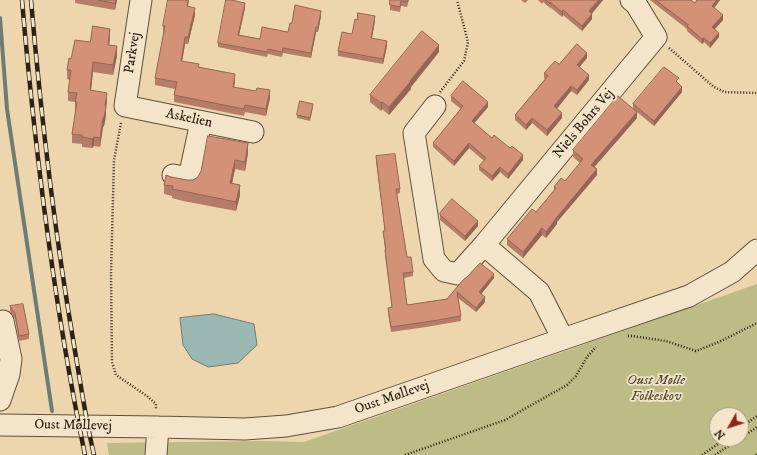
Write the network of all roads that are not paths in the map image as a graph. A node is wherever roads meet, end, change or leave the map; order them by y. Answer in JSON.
{"nodes":[{"id":1,"x":142,"y":0,"type":"edge"},
{"id":2,"x":630,"y":0,"type":"edge"},
{"id":3,"x":125,"y":106,"type":"joint"},
{"id":4,"x":435,"y":106,"type":"road end"},
{"id":5,"x":201,"y":122,"type":"junction"},
{"id":6,"x":253,"y":132,"type":"dead end"},
{"id":7,"x":173,"y":175,"type":"dead end"},
{"id":8,"x":484,"y":245,"type":"junction"},
{"id":9,"x":757,"y":250,"type":"edge"},
{"id":10,"x":3,"y":321,"type":"dead end"},
{"id":11,"x":562,"y":339,"type":"junction"},
{"id":12,"x":0,"y":400,"type":"edge"},
{"id":13,"x":0,"y":425,"type":"edge"},
{"id":14,"x":158,"y":427,"type":"junction"},
{"id":15,"x":156,"y":455,"type":"edge"}],
"edges":[{"from":1,"to":3,"type":"street","name":"Parkvej"},
{"from":2,"to":8,"type":"street","name":"Niels Bohrs Vej"},
{"from":3,"to":5,"type":"street","name":"Askelien"},
{"from":4,"to":8,"type":"street","name":"Niels Bohrs Vej"},
{"from":5,"to":6,"type":"street","name":"Askelien"},
{"from":5,"to":7,"type":"street"},
{"from":8,"to":11,"type":"street"},
{"from":9,"to":11,"type":"street","name":"Oust Møllevej"},
{"from":10,"to":12,"type":"street"},
{"from":11,"to":14,"type":"street","name":"Oust Møllevej"},
{"from":13,"to":14,"type":"street","name":"Oust Møllevej"},
{"from":14,"to":15,"type":"street"}]}
